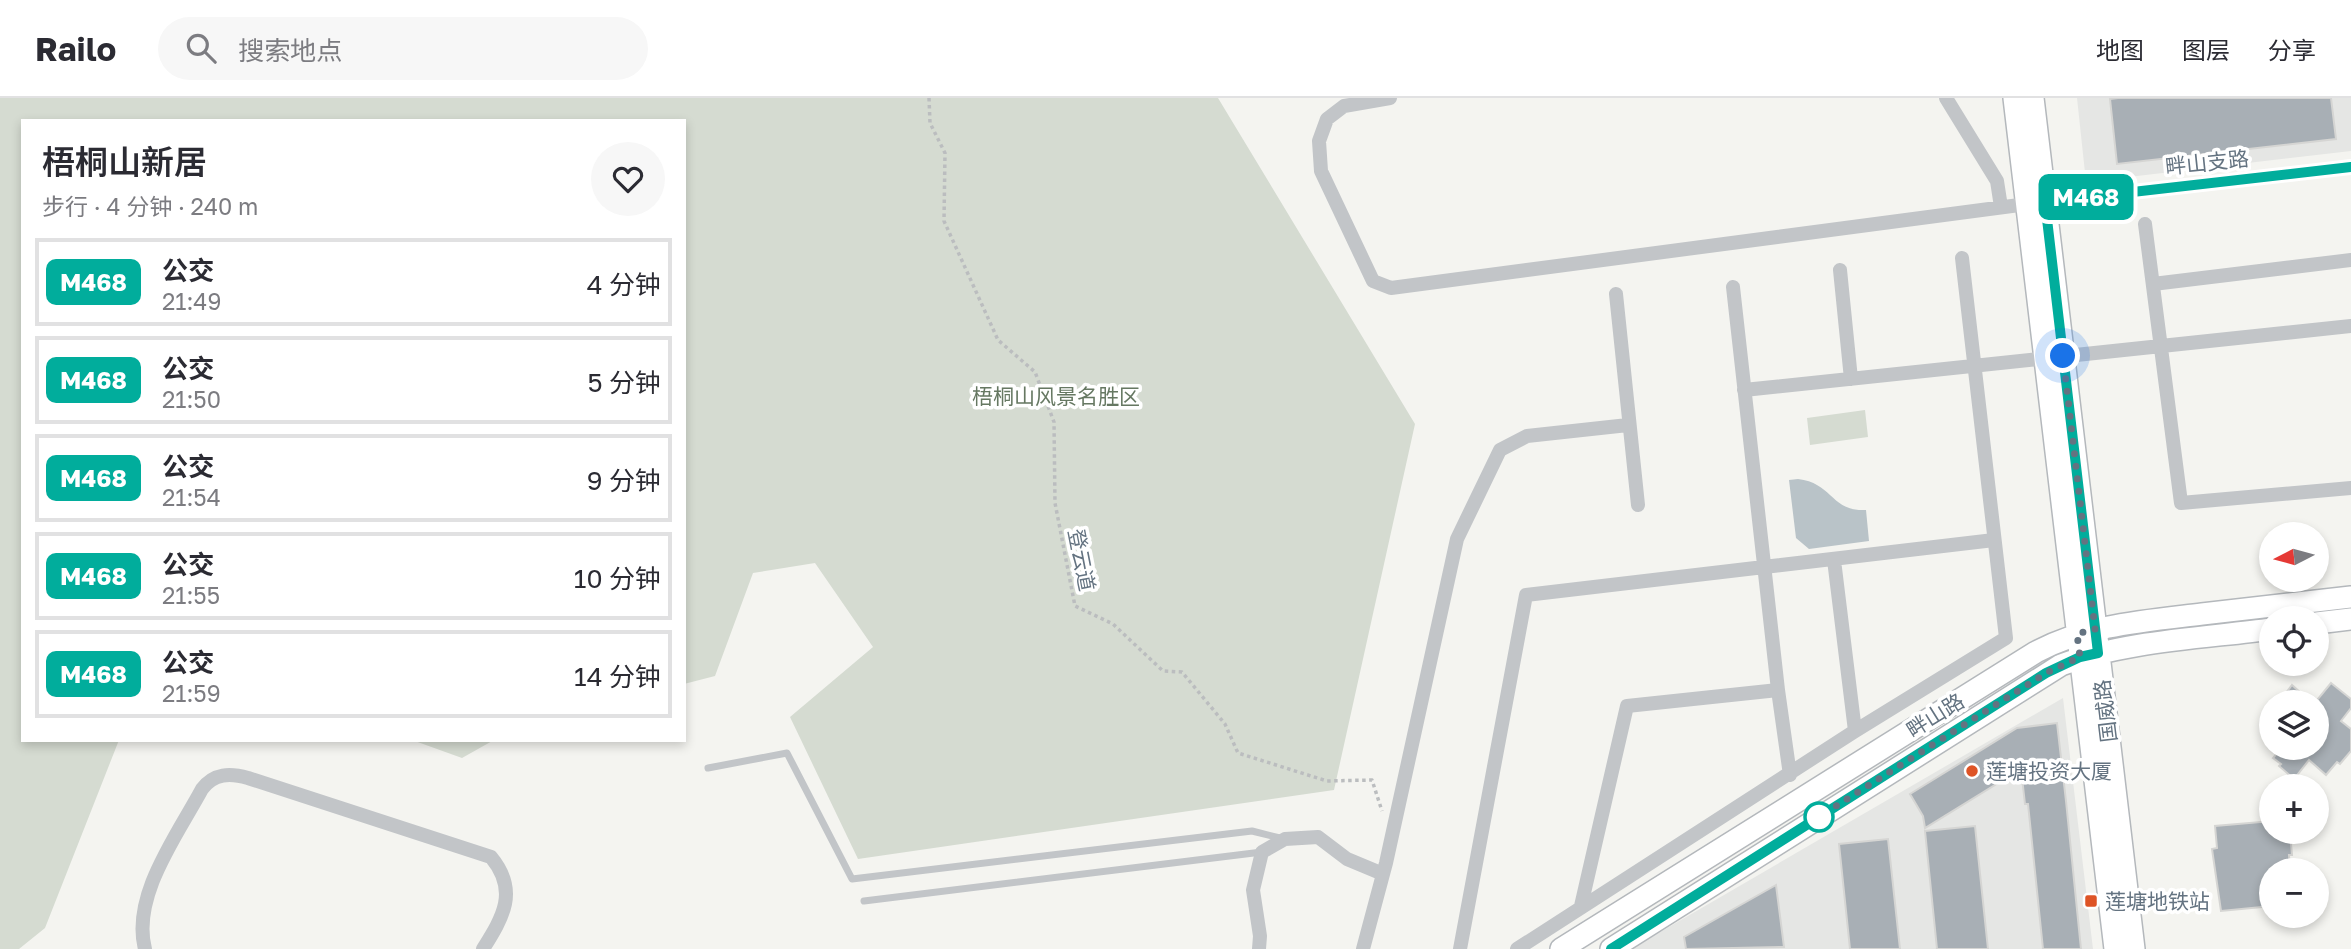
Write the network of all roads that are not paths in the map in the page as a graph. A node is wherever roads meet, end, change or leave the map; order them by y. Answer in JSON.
{"nodes":[{"id":1,"x":1390,"y":98,"type":"edge"},
{"id":2,"x":1946,"y":98,"type":"edge"},
{"id":3,"x":2014,"y":98,"type":"edge"},
{"id":4,"x":2033,"y":98,"type":"edge"},
{"id":5,"x":2351,"y":167,"type":"edge"},
{"id":6,"x":2036,"y":203,"type":"junction"},
{"id":7,"x":2001,"y":207,"type":"junction"},
{"id":8,"x":2145,"y":224,"type":"dead end"},
{"id":9,"x":1962,"y":257,"type":"dead end"},
{"id":10,"x":2351,"y":260,"type":"edge"},
{"id":11,"x":1840,"y":270,"type":"dead end"},
{"id":12,"x":2153,"y":284,"type":"junction"},
{"id":13,"x":1733,"y":287,"type":"dead end"},
{"id":14,"x":1616,"y":294,"type":"dead end"},
{"id":15,"x":2351,"y":326,"type":"edge"},
{"id":16,"x":2161,"y":346,"type":"junction"},
{"id":17,"x":2054,"y":357,"type":"junction"},
{"id":18,"x":1975,"y":366,"type":"junction"},
{"id":19,"x":1851,"y":379,"type":"junction"},
{"id":20,"x":1744,"y":390,"type":"junction"},
{"id":21,"x":1628,"y":425,"type":"junction"},
{"id":22,"x":2351,"y":488,"type":"edge"},
{"id":23,"x":1638,"y":506,"type":"dead end"},
{"id":24,"x":1994,"y":540,"type":"junction"},
{"id":25,"x":1834,"y":560,"type":"junction"},
{"id":26,"x":1764,"y":567,"type":"junction"},
{"id":27,"x":2351,"y":597,"type":"edge"},
{"id":28,"x":2351,"y":619,"type":"edge"},
{"id":29,"x":2329,"y":622,"type":"edge"},
{"id":30,"x":2086,"y":631,"type":"junction"},
{"id":31,"x":2259,"y":631,"type":"edge"},
{"id":32,"x":2089,"y":655,"type":"junction"},
{"id":33,"x":1778,"y":690,"type":"junction"},
{"id":34,"x":1855,"y":731,"type":"junction"},
{"id":35,"x":708,"y":768,"type":"dead end"},
{"id":36,"x":1790,"y":775,"type":"junction"},
{"id":37,"x":1285,"y":839,"type":"junction"},
{"id":38,"x":1262,"y":852,"type":"junction"},
{"id":39,"x":1383,"y":874,"type":"junction"},
{"id":40,"x":864,"y":901,"type":"dead end"},
{"id":41,"x":1581,"y":906,"type":"junction"},
{"id":42,"x":145,"y":949,"type":"edge"},
{"id":43,"x":483,"y":949,"type":"edge"},
{"id":44,"x":1259,"y":949,"type":"edge"},
{"id":45,"x":1363,"y":949,"type":"edge"},
{"id":46,"x":1460,"y":949,"type":"edge"},
{"id":47,"x":1517,"y":949,"type":"edge"},
{"id":48,"x":1561,"y":949,"type":"edge"},
{"id":49,"x":1611,"y":949,"type":"edge"},
{"id":50,"x":2115,"y":949,"type":"edge"},
{"id":51,"x":2134,"y":949,"type":"edge"}],
"edges":[{"from":1,"to":7,"type":"street","name":"畔山支路"},
{"from":2,"to":7,"type":"street"},
{"from":3,"to":6,"type":"street","name":"国威路"},
{"from":4,"to":6,"type":"street","name":"国威路"},
{"from":5,"to":6,"type":"street","name":"畔山支路"},
{"from":6,"to":7,"type":"street","name":"畔山支路"},
{"from":6,"to":17,"type":"street","name":"国威路"},
{"from":8,"to":12,"type":"street"},
{"from":9,"to":18,"type":"street"},
{"from":10,"to":12,"type":"street"},
{"from":11,"to":19,"type":"street"},
{"from":12,"to":16,"type":"street"},
{"from":13,"to":20,"type":"street"},
{"from":14,"to":21,"type":"street"},
{"from":15,"to":16,"type":"street"},
{"from":16,"to":17,"type":"street"},
{"from":16,"to":22,"type":"street"},
{"from":17,"to":18,"type":"street"},
{"from":17,"to":30,"type":"street","name":"国威路"},
{"from":18,"to":19,"type":"street"},
{"from":18,"to":24,"type":"street"},
{"from":19,"to":20,"type":"street"},
{"from":20,"to":26,"type":"street"},
{"from":21,"to":23,"type":"street"},
{"from":21,"to":39,"type":"street"},
{"from":24,"to":25,"type":"street"},
{"from":24,"to":34,"type":"street"},
{"from":25,"to":26,"type":"street"},
{"from":25,"to":34,"type":"street"},
{"from":26,"to":33,"type":"street"},
{"from":26,"to":46,"type":"street"},
{"from":27,"to":30,"type":"street","name":"畔山路"},
{"from":28,"to":29,"type":"street"},
{"from":30,"to":32,"type":"street","name":"国威路"},
{"from":30,"to":48,"type":"street","name":"畔山路"},
{"from":31,"to":32,"type":"street","name":"畔山路"},
{"from":32,"to":49,"type":"street","name":"畔山路"},
{"from":32,"to":50,"type":"street","name":"国威路"},
{"from":32,"to":51,"type":"street","name":"国威路"},
{"from":33,"to":36,"type":"street"},
{"from":33,"to":41,"type":"street"},
{"from":34,"to":36,"type":"street"},
{"from":35,"to":37,"type":"lane"},
{"from":36,"to":41,"type":"street"},
{"from":37,"to":38,"type":"street"},
{"from":37,"to":39,"type":"street"},
{"from":38,"to":40,"type":"lane"},
{"from":38,"to":44,"type":"street"},
{"from":39,"to":45,"type":"street"},
{"from":41,"to":47,"type":"street"},
{"from":42,"to":43,"type":"street"}]}
